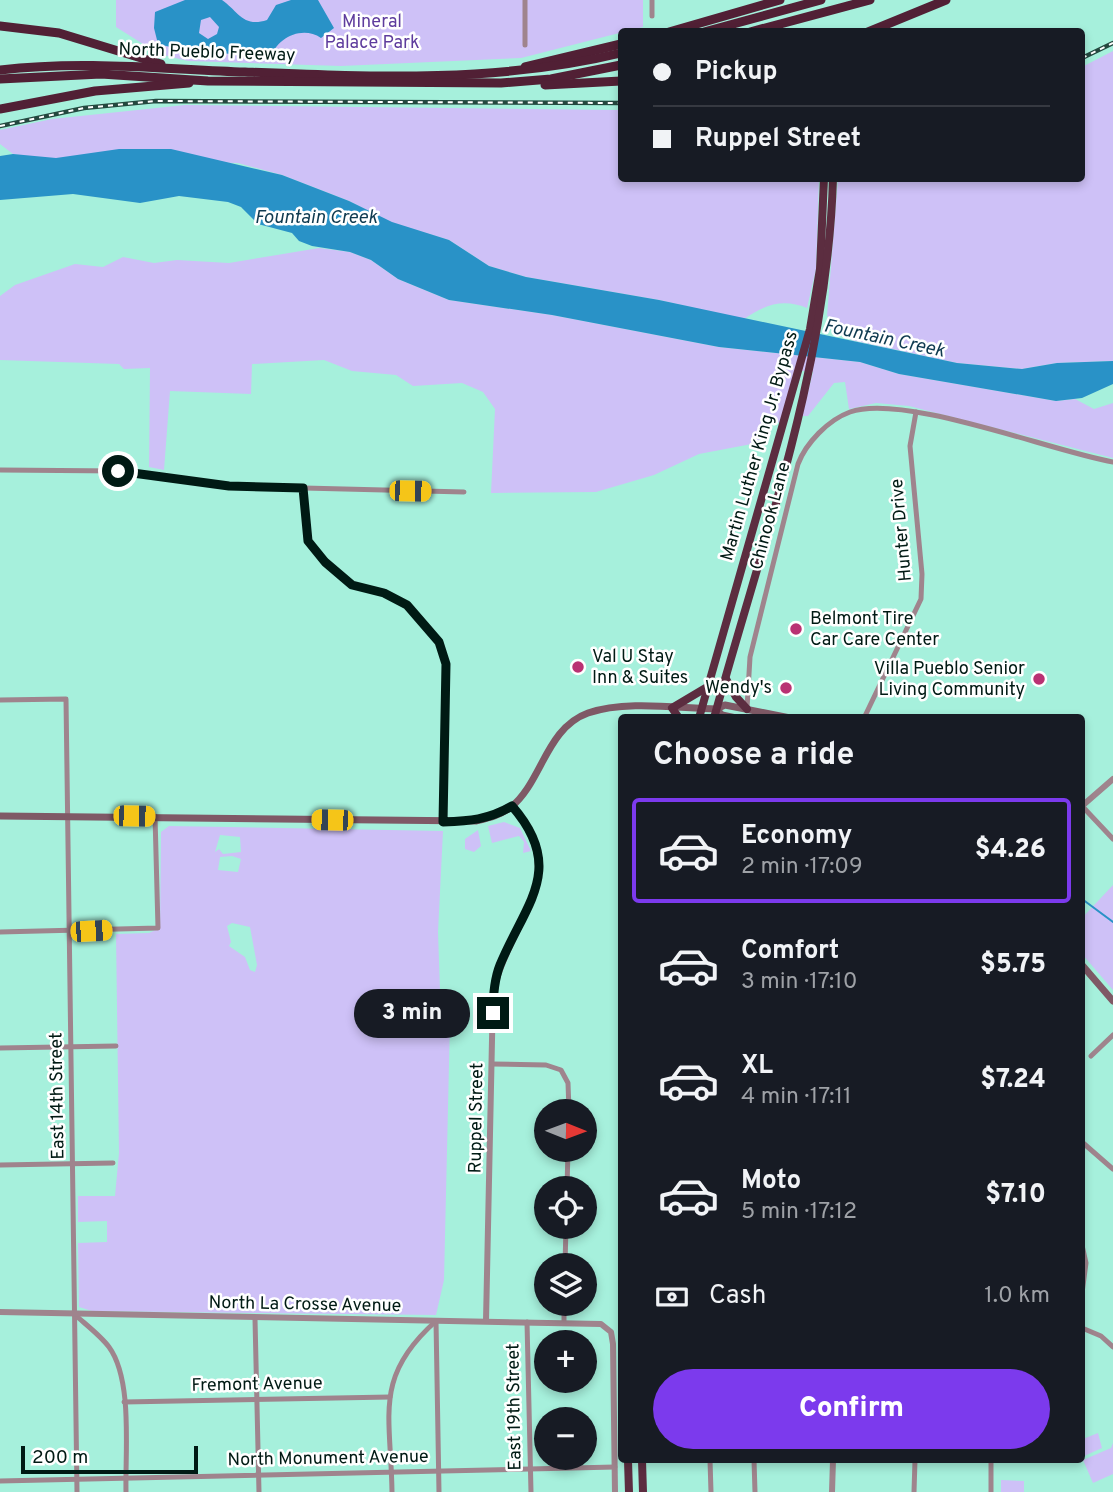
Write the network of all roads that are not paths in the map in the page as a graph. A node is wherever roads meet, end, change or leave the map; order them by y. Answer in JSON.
{"nodes":[{"id":1,"x":525,"y":0,"type":"edge"},
{"id":2,"x":652,"y":0,"type":"edge"},
{"id":3,"x":780,"y":0,"type":"edge"},
{"id":4,"x":821,"y":0,"type":"edge"},
{"id":5,"x":870,"y":0,"type":"edge"},
{"id":6,"x":946,"y":0,"type":"edge"},
{"id":7,"x":652,"y":16,"type":"dead end"},
{"id":8,"x":0,"y":26,"type":"edge"},
{"id":9,"x":684,"y":28,"type":"edge"},
{"id":10,"x":719,"y":28,"type":"edge"},
{"id":11,"x":765,"y":28,"type":"edge"},
{"id":12,"x":878,"y":28,"type":"edge"},
{"id":13,"x":525,"y":45,"type":"dead end"},
{"id":14,"x":618,"y":45,"type":"edge"},
{"id":15,"x":618,"y":54,"type":"edge"},
{"id":16,"x":618,"y":66,"type":"edge"},
{"id":17,"x":176,"y":68,"type":"junction"},
{"id":18,"x":0,"y":70,"type":"edge"},
{"id":19,"x":512,"y":72,"type":"junction"},
{"id":20,"x":0,"y":79,"type":"edge"},
{"id":21,"x":208,"y":80,"type":"junction"},
{"id":22,"x":618,"y":81,"type":"edge"},
{"id":23,"x":501,"y":83,"type":"junction"},
{"id":24,"x":0,"y":109,"type":"edge"},
{"id":25,"x":824,"y":182,"type":"edge"},
{"id":26,"x":833,"y":182,"type":"edge"},
{"id":27,"x":824,"y":269,"type":"junction"},
{"id":28,"x":804,"y":371,"type":"junction"},
{"id":29,"x":916,"y":412,"type":"junction"},
{"id":30,"x":1113,"y":462,"type":"edge"},
{"id":31,"x":0,"y":470,"type":"edge"},
{"id":32,"x":303,"y":488,"type":"junction"},
{"id":33,"x":464,"y":492,"type":"dead end"},
{"id":34,"x":726,"y":678,"type":"junction"},
{"id":35,"x":709,"y":686,"type":"junction"},
{"id":36,"x":0,"y":700,"type":"edge"},
{"id":37,"x":672,"y":708,"type":"junction"},
{"id":38,"x":747,"y":709,"type":"junction"},
{"id":39,"x":701,"y":713,"type":"edge"},
{"id":40,"x":715,"y":713,"type":"edge"},
{"id":41,"x":676,"y":714,"type":"edge"},
{"id":42,"x":771,"y":714,"type":"edge"},
{"id":43,"x":866,"y":714,"type":"edge"},
{"id":44,"x":1113,"y":779,"type":"edge"},
{"id":45,"x":1085,"y":803,"type":"edge"},
{"id":46,"x":512,"y":806,"type":"junction"},
{"id":47,"x":1085,"y":809,"type":"edge"},
{"id":48,"x":68,"y":815,"type":"junction"},
{"id":49,"x":0,"y":816,"type":"edge"},
{"id":50,"x":155,"y":816,"type":"junction"},
{"id":51,"x":443,"y":822,"type":"junction"},
{"id":52,"x":1113,"y":839,"type":"edge"},
{"id":53,"x":0,"y":932,"type":"edge"},
{"id":54,"x":69,"y":932,"type":"junction"},
{"id":55,"x":1085,"y":969,"type":"edge"},
{"id":56,"x":1113,"y":1002,"type":"edge"},
{"id":57,"x":1113,"y":1035,"type":"edge"},
{"id":58,"x":71,"y":1046,"type":"junction"},
{"id":59,"x":116,"y":1046,"type":"dead end"},
{"id":60,"x":0,"y":1048,"type":"edge"},
{"id":61,"x":1091,"y":1056,"type":"dead end"},
{"id":62,"x":492,"y":1064,"type":"junction"},
{"id":63,"x":569,"y":1099,"type":"edge"},
{"id":64,"x":1085,"y":1145,"type":"edge"},
{"id":65,"x":113,"y":1163,"type":"dead end"},
{"id":66,"x":72,"y":1164,"type":"junction"},
{"id":67,"x":0,"y":1165,"type":"edge"},
{"id":68,"x":1113,"y":1169,"type":"edge"},
{"id":69,"x":0,"y":1312,"type":"edge"},
{"id":70,"x":74,"y":1313,"type":"junction"},
{"id":71,"x":564,"y":1316,"type":"edge"},
{"id":72,"x":255,"y":1319,"type":"junction"},
{"id":73,"x":436,"y":1321,"type":"junction"},
{"id":74,"x":486,"y":1321,"type":"junction"},
{"id":75,"x":527,"y":1322,"type":"junction"},
{"id":76,"x":564,"y":1323,"type":"junction"},
{"id":77,"x":1085,"y":1329,"type":"edge"},
{"id":78,"x":1113,"y":1347,"type":"edge"},
{"id":79,"x":390,"y":1396,"type":"junction"},
{"id":80,"x":257,"y":1399,"type":"junction"},
{"id":81,"x":124,"y":1402,"type":"junction"},
{"id":82,"x":628,"y":1463,"type":"edge"},
{"id":83,"x":642,"y":1463,"type":"edge"},
{"id":84,"x":710,"y":1463,"type":"edge"},
{"id":85,"x":754,"y":1463,"type":"edge"},
{"id":86,"x":833,"y":1463,"type":"edge"},
{"id":87,"x":915,"y":1463,"type":"edge"},
{"id":88,"x":991,"y":1463,"type":"edge"},
{"id":89,"x":615,"y":1467,"type":"junction"},
{"id":90,"x":530,"y":1469,"type":"junction"},
{"id":91,"x":439,"y":1471,"type":"junction"},
{"id":92,"x":392,"y":1472,"type":"junction"},
{"id":93,"x":259,"y":1475,"type":"junction"},
{"id":94,"x":126,"y":1478,"type":"junction"},
{"id":95,"x":76,"y":1479,"type":"junction"},
{"id":96,"x":0,"y":1481,"type":"edge"},
{"id":97,"x":77,"y":1492,"type":"edge"},
{"id":98,"x":126,"y":1492,"type":"edge"},
{"id":99,"x":259,"y":1492,"type":"edge"},
{"id":100,"x":393,"y":1492,"type":"edge"},
{"id":101,"x":439,"y":1492,"type":"edge"},
{"id":102,"x":531,"y":1492,"type":"edge"},
{"id":103,"x":615,"y":1492,"type":"edge"},
{"id":104,"x":629,"y":1492,"type":"edge"},
{"id":105,"x":643,"y":1492,"type":"edge"},
{"id":106,"x":711,"y":1492,"type":"edge"},
{"id":107,"x":755,"y":1492,"type":"edge"},
{"id":108,"x":832,"y":1492,"type":"edge"},
{"id":109,"x":914,"y":1492,"type":"edge"},
{"id":110,"x":991,"y":1492,"type":"edge"}],
"edges":[{"from":1,"to":13,"type":"street"},
{"from":2,"to":7,"type":"street"},
{"from":3,"to":9,"type":"highway"},
{"from":4,"to":10,"type":"highway"},
{"from":5,"to":11,"type":"highway"},
{"from":6,"to":12,"type":"highway"},
{"from":8,"to":17,"type":"highway"},
{"from":14,"to":19,"type":"highway"},
{"from":15,"to":19,"type":"highway","name":"North Pueblo Freeway"},
{"from":16,"to":23,"type":"highway","name":"North Pueblo Freeway"},
{"from":17,"to":18,"type":"highway","name":"North Pueblo Freeway"},
{"from":17,"to":19,"type":"highway","name":"North Pueblo Freeway"},
{"from":20,"to":21,"type":"highway","name":"North Pueblo Freeway"},
{"from":21,"to":23,"type":"highway","name":"North Pueblo Freeway"},
{"from":21,"to":24,"type":"highway"},
{"from":22,"to":23,"type":"highway"},
{"from":25,"to":27,"type":"highway","name":"Martin Luther King Jr. Bypass"},
{"from":26,"to":27,"type":"highway","name":"Martin Luther King Jr. Bypass"},
{"from":27,"to":28,"type":"highway","name":"Martin Luther King Jr. Bypass"},
{"from":28,"to":34,"type":"highway","name":"Martin Luther King Jr. Bypass"},
{"from":28,"to":35,"type":"highway","name":"Martin Luther King Jr. Bypass"},
{"from":29,"to":30,"type":"street","name":"Chinook Lane"},
{"from":29,"to":38,"type":"street","name":"Chinook Lane"},
{"from":29,"to":43,"type":"street","name":"Hunter Drive"},
{"from":31,"to":32,"type":"street"},
{"from":32,"to":33,"type":"street"},
{"from":32,"to":51,"type":"street"},
{"from":34,"to":38,"type":"highway"},
{"from":34,"to":40,"type":"highway","name":"Martin Luther King Jr. Bypass"},
{"from":35,"to":37,"type":"highway"},
{"from":35,"to":39,"type":"highway","name":"Martin Luther King Jr. Bypass"},
{"from":36,"to":48,"type":"street","name":"East 14th Street"},
{"from":37,"to":39,"type":"main road"},
{"from":37,"to":41,"type":"highway"},
{"from":37,"to":46,"type":"main road"},
{"from":38,"to":40,"type":"main road"},
{"from":38,"to":42,"type":"main road"},
{"from":39,"to":40,"type":"main road"},
{"from":44,"to":45,"type":"street"},
{"from":46,"to":51,"type":"main road"},
{"from":46,"to":62,"type":"street","name":"Ruppel Street"},
{"from":47,"to":52,"type":"street"},
{"from":48,"to":49,"type":"main road"},
{"from":48,"to":50,"type":"main road"},
{"from":48,"to":54,"type":"street","name":"East 14th Street"},
{"from":50,"to":51,"type":"main road"},
{"from":50,"to":54,"type":"street"},
{"from":53,"to":54,"type":"street"},
{"from":54,"to":58,"type":"street","name":"East 14th Street"},
{"from":55,"to":56,"type":"main road"},
{"from":57,"to":61,"type":"street"},
{"from":58,"to":59,"type":"street"},
{"from":58,"to":60,"type":"street"},
{"from":58,"to":66,"type":"street","name":"East 14th Street"},
{"from":62,"to":63,"type":"street"},
{"from":62,"to":74,"type":"street","name":"Ruppel Street"},
{"from":64,"to":68,"type":"street"},
{"from":65,"to":66,"type":"street"},
{"from":66,"to":67,"type":"street"},
{"from":66,"to":70,"type":"street","name":"East 14th Street"},
{"from":69,"to":70,"type":"street","name":"North La Crosse Avenue"},
{"from":70,"to":72,"type":"street","name":"North La Crosse Avenue"},
{"from":70,"to":81,"type":"street"},
{"from":70,"to":95,"type":"street","name":"East 14th Street"},
{"from":71,"to":76,"type":"street"},
{"from":72,"to":73,"type":"street","name":"North La Crosse Avenue"},
{"from":72,"to":80,"type":"street"},
{"from":73,"to":74,"type":"street","name":"North La Crosse Avenue"},
{"from":73,"to":79,"type":"street"},
{"from":73,"to":91,"type":"street"},
{"from":74,"to":75,"type":"street","name":"North La Crosse Avenue"},
{"from":75,"to":76,"type":"street","name":"North La Crosse Avenue"},
{"from":75,"to":90,"type":"street","name":"East 19th Street"},
{"from":76,"to":89,"type":"street","name":"North La Crosse Avenue"},
{"from":77,"to":78,"type":"street"},
{"from":79,"to":80,"type":"street","name":"Fremont Avenue"},
{"from":79,"to":92,"type":"street"},
{"from":80,"to":81,"type":"street","name":"Fremont Avenue"},
{"from":80,"to":93,"type":"street"},
{"from":81,"to":94,"type":"street"},
{"from":82,"to":104,"type":"highway"},
{"from":83,"to":105,"type":"highway"},
{"from":84,"to":106,"type":"street"},
{"from":85,"to":107,"type":"street"},
{"from":86,"to":108,"type":"street"},
{"from":87,"to":109,"type":"street"},
{"from":88,"to":110,"type":"street"},
{"from":89,"to":90,"type":"street","name":"North Monument Avenue"},
{"from":89,"to":103,"type":"street"},
{"from":90,"to":91,"type":"street","name":"North Monument Avenue"},
{"from":90,"to":102,"type":"street","name":"East 19th Street"},
{"from":91,"to":92,"type":"street","name":"North Monument Avenue"},
{"from":91,"to":101,"type":"street"},
{"from":92,"to":93,"type":"street","name":"North Monument Avenue"},
{"from":92,"to":100,"type":"street"},
{"from":93,"to":94,"type":"street","name":"North Monument Avenue"},
{"from":93,"to":99,"type":"street"},
{"from":94,"to":95,"type":"street","name":"North Monument Avenue"},
{"from":94,"to":98,"type":"street"},
{"from":95,"to":96,"type":"street","name":"North Monument Avenue"},
{"from":95,"to":97,"type":"street","name":"East 14th Street"}]}
